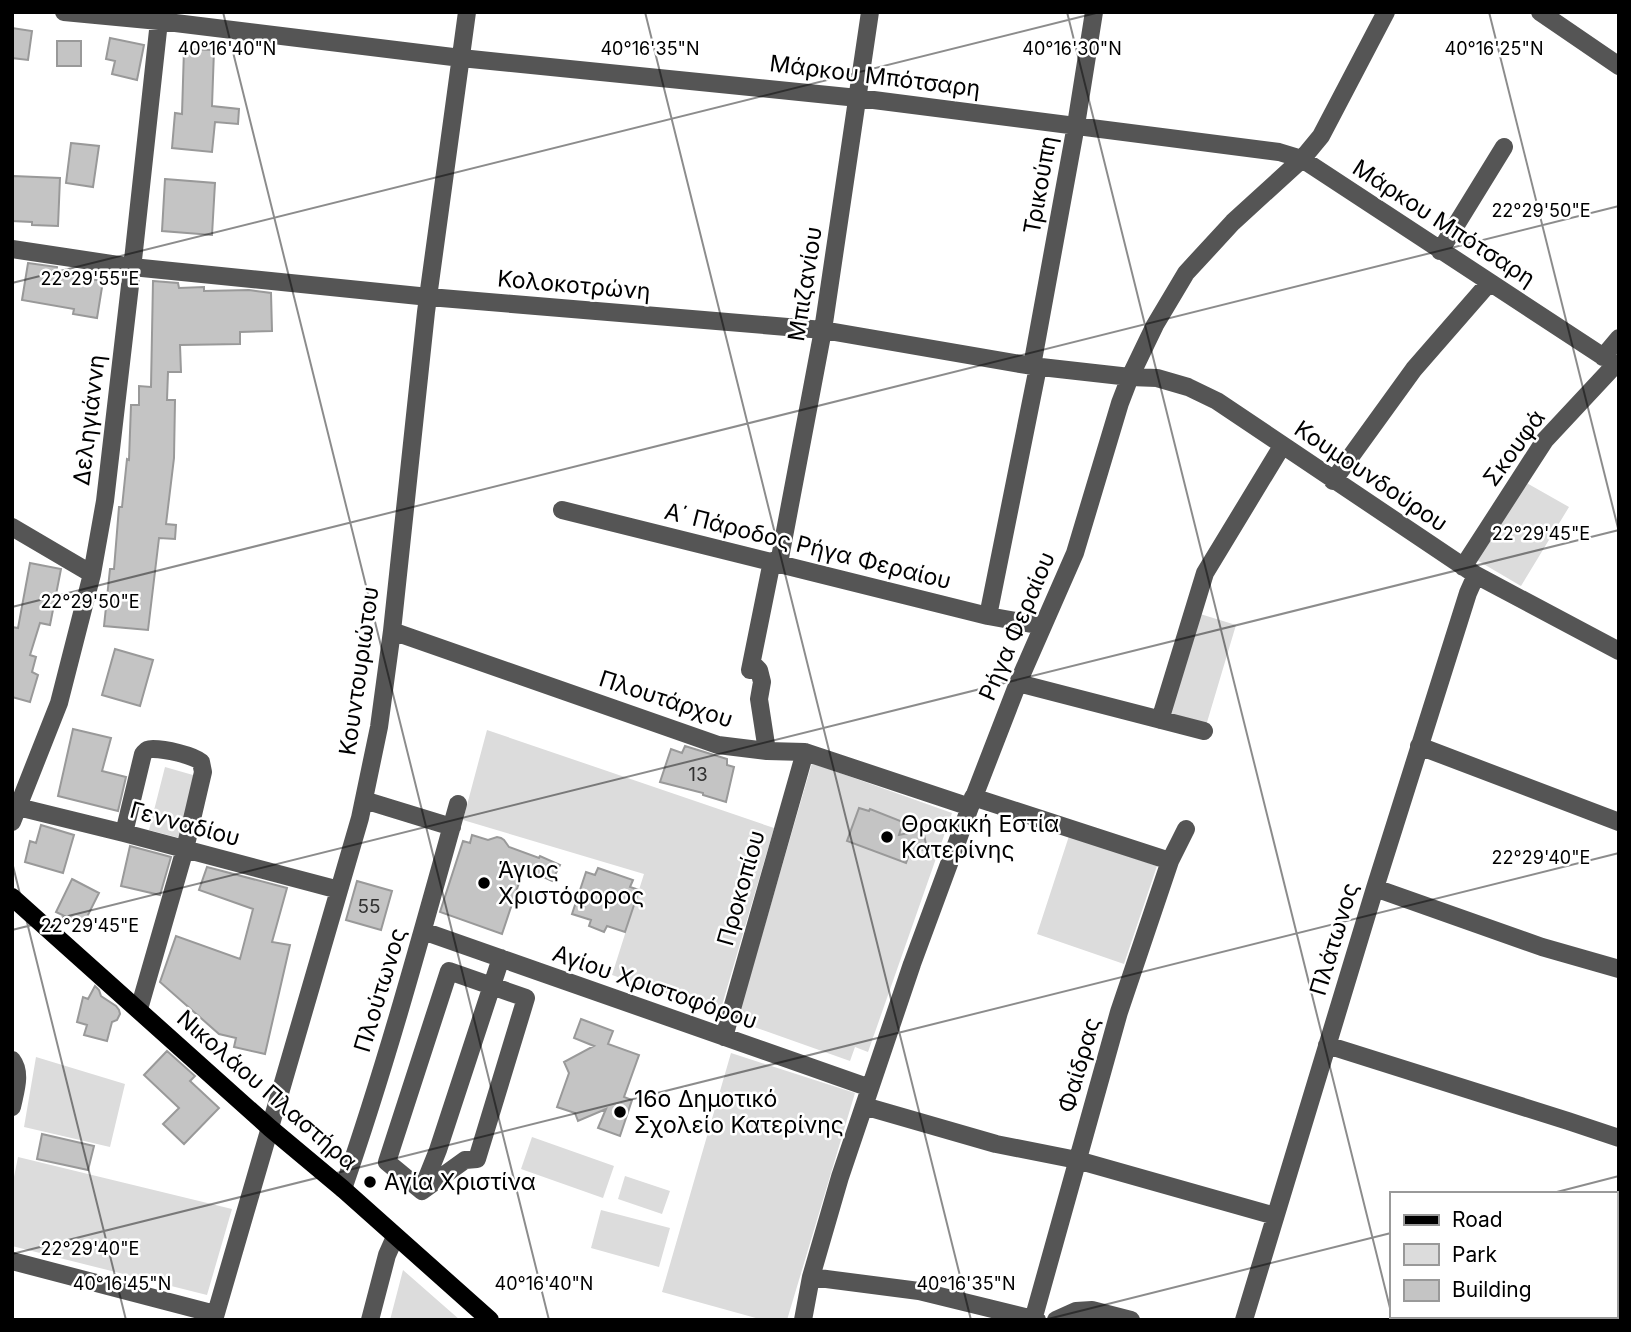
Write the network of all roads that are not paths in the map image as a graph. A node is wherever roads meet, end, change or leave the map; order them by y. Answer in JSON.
{"nodes":[{"id":1,"x":64,"y":12,"type":"edge"},
{"id":2,"x":467,"y":12,"type":"edge"},
{"id":3,"x":870,"y":12,"type":"edge"},
{"id":4,"x":1094,"y":12,"type":"edge"},
{"id":5,"x":1386,"y":12,"type":"edge"},
{"id":6,"x":1540,"y":12,"type":"edge"},
{"id":7,"x":160,"y":17,"type":"edge"},
{"id":8,"x":461,"y":58,"type":"junction"},
{"id":9,"x":1619,"y":66,"type":"edge"},
{"id":10,"x":858,"y":98,"type":"junction"},
{"id":11,"x":1076,"y":125,"type":"junction"},
{"id":12,"x":1504,"y":147,"type":"dead end"},
{"id":13,"x":1302,"y":159,"type":"junction"},
{"id":14,"x":12,"y":249,"type":"edge"},
{"id":15,"x":1440,"y":251,"type":"junction"},
{"id":16,"x":132,"y":267,"type":"junction"},
{"id":17,"x":1489,"y":283,"type":"junction"},
{"id":18,"x":429,"y":297,"type":"junction"},
{"id":19,"x":823,"y":330,"type":"junction"},
{"id":20,"x":1619,"y":338,"type":"edge"},
{"id":21,"x":1612,"y":363,"type":"edge"},
{"id":22,"x":1035,"y":367,"type":"junction"},
{"id":23,"x":1130,"y":377,"type":"junction"},
{"id":24,"x":1282,"y":446,"type":"junction"},
{"id":25,"x":1334,"y":481,"type":"junction"},
{"id":26,"x":562,"y":510,"type":"dead end"},
{"id":27,"x":12,"y":527,"type":"edge"},
{"id":28,"x":775,"y":562,"type":"junction"},
{"id":29,"x":1469,"y":571,"type":"junction"},
{"id":30,"x":92,"y":574,"type":"junction"},
{"id":31,"x":988,"y":616,"type":"junction"},
{"id":32,"x":1043,"y":626,"type":"junction"},
{"id":33,"x":392,"y":631,"type":"junction"},
{"id":34,"x":1619,"y":650,"type":"edge"},
{"id":35,"x":1018,"y":683,"type":"junction"},
{"id":36,"x":1160,"y":720,"type":"junction"},
{"id":37,"x":1204,"y":731,"type":"dead end"},
{"id":38,"x":1419,"y":746,"type":"junction"},
{"id":39,"x":767,"y":751,"type":"junction"},
{"id":40,"x":805,"y":752,"type":"junction"},
{"id":41,"x":364,"y":800,"type":"junction"},
{"id":42,"x":972,"y":802,"type":"junction"},
{"id":43,"x":458,"y":804,"type":"dead end"},
{"id":44,"x":15,"y":814,"type":"edge"},
{"id":45,"x":1619,"y":822,"type":"edge"},
{"id":46,"x":452,"y":827,"type":"junction"},
{"id":47,"x":1186,"y":829,"type":"dead end"},
{"id":48,"x":124,"y":833,"type":"junction"},
{"id":49,"x":185,"y":849,"type":"junction"},
{"id":50,"x":1170,"y":861,"type":"junction"},
{"id":51,"x":1375,"y":888,"type":"junction"},
{"id":52,"x":339,"y":890,"type":"junction"},
{"id":53,"x":12,"y":897,"type":"edge"},
{"id":54,"x":424,"y":931,"type":"junction"},
{"id":55,"x":501,"y":958,"type":"junction"},
{"id":56,"x":1619,"y":969,"type":"edge"},
{"id":57,"x":492,"y":986,"type":"junction"},
{"id":58,"x":139,"y":1010,"type":"junction"},
{"id":59,"x":724,"y":1037,"type":"junction"},
{"id":60,"x":1327,"y":1045,"type":"junction"},
{"id":61,"x":12,"y":1060,"type":"edge"},
{"id":62,"x":870,"y":1088,"type":"junction"},
{"id":63,"x":864,"y":1106,"type":"junction"},
{"id":64,"x":12,"y":1107,"type":"edge"},
{"id":65,"x":270,"y":1128,"type":"junction"},
{"id":66,"x":1619,"y":1139,"type":"edge"},
{"id":67,"x":360,"y":1141,"type":"junction"},
{"id":68,"x":438,"y":1150,"type":"junction"},
{"id":69,"x":391,"y":1151,"type":"junction"},
{"id":70,"x":465,"y":1160,"type":"junction"},
{"id":71,"x":1077,"y":1160,"type":"junction"},
{"id":72,"x":343,"y":1189,"type":"junction"},
{"id":73,"x":422,"y":1191,"type":"junction"},
{"id":74,"x":1275,"y":1216,"type":"junction"},
{"id":75,"x":396,"y":1237,"type":"junction"},
{"id":76,"x":12,"y":1261,"type":"edge"},
{"id":77,"x":811,"y":1277,"type":"junction"},
{"id":78,"x":214,"y":1317,"type":"edge"},
{"id":79,"x":1034,"y":1319,"type":"edge"},
{"id":80,"x":370,"y":1320,"type":"edge"},
{"id":81,"x":489,"y":1320,"type":"edge"},
{"id":82,"x":803,"y":1320,"type":"edge"},
{"id":83,"x":1056,"y":1320,"type":"edge"},
{"id":84,"x":1130,"y":1320,"type":"edge"},
{"id":85,"x":1244,"y":1320,"type":"edge"}],
"edges":[{"from":1,"to":7,"type":"street","name":"Μάρκου Μπότσαρη"},
{"from":2,"to":8,"type":"street","name":"Κουντουριώτου"},
{"from":3,"to":10,"type":"street","name":"Μπιζανίου"},
{"from":4,"to":11,"type":"street","name":"Τρικούπη"},
{"from":5,"to":13,"type":"street","name":"Ρήγα Φεραίου"},
{"from":6,"to":9,"type":"street"},
{"from":7,"to":8,"type":"street","name":"Μάρκου Μπότσαρη"},
{"from":7,"to":16,"type":"street","name":"Δεληγιάννη"},
{"from":8,"to":10,"type":"street","name":"Μάρκου Μπότσαρη"},
{"from":8,"to":18,"type":"street","name":"Κουντουριώτου"},
{"from":10,"to":11,"type":"street","name":"Μάρκου Μπότσαρη"},
{"from":10,"to":19,"type":"street","name":"Μπιζανίου"},
{"from":11,"to":13,"type":"street","name":"Μάρκου Μπότσαρη"},
{"from":11,"to":22,"type":"street","name":"Τρικούπη"},
{"from":12,"to":15,"type":"street"},
{"from":13,"to":15,"type":"street","name":"Μάρκου Μπότσαρη"},
{"from":13,"to":23,"type":"street","name":"Ρήγα Φεραίου"},
{"from":14,"to":16,"type":"street","name":"Κολοκοτρώνη"},
{"from":15,"to":17,"type":"street","name":"Μάρκου Μπότσαρη"},
{"from":16,"to":18,"type":"street","name":"Κολοκοτρώνη"},
{"from":16,"to":30,"type":"street","name":"Δεληγιάννη"},
{"from":17,"to":21,"type":"street","name":"Μάρκου Μπότσαρη"},
{"from":17,"to":25,"type":"street"},
{"from":18,"to":19,"type":"street","name":"Κολοκοτρώνη"},
{"from":18,"to":33,"type":"street","name":"Κουντουριώτου"},
{"from":19,"to":22,"type":"street","name":"Κολοκοτρώνη"},
{"from":19,"to":28,"type":"street","name":"Μπιζανίου"},
{"from":20,"to":21,"type":"street","name":"Σκουφά"},
{"from":21,"to":29,"type":"street","name":"Σκουφά"},
{"from":22,"to":23,"type":"street","name":"Κολοκοτρώνη"},
{"from":22,"to":31,"type":"street","name":"Τρικούπη"},
{"from":23,"to":24,"type":"street","name":"Κουμουνδούρου"},
{"from":23,"to":32,"type":"street","name":"Ρήγα Φεραίου"},
{"from":24,"to":25,"type":"street","name":"Κουμουνδούρου"},
{"from":24,"to":36,"type":"street"},
{"from":25,"to":29,"type":"street","name":"Κουμουνδούρου"},
{"from":26,"to":28,"type":"street","name":"Α΄ Πάροδος Ρήγα Φεραίου"},
{"from":27,"to":30,"type":"street"},
{"from":28,"to":31,"type":"street","name":"Α΄ Πάροδος Ρήγα Φεραίου"},
{"from":28,"to":39,"type":"street","name":"Μπιζανίου"},
{"from":29,"to":34,"type":"street","name":"Κουμουνδούρου"},
{"from":29,"to":38,"type":"street","name":"Πλάτωνος"},
{"from":30,"to":44,"type":"street","name":"Δεληγιάννη"},
{"from":31,"to":32,"type":"street","name":"Α΄ Πάροδος Ρήγα Φεραίου"},
{"from":32,"to":35,"type":"street","name":"Ρήγα Φεραίου"},
{"from":33,"to":39,"type":"street","name":"Πλουτάρχου"},
{"from":33,"to":41,"type":"street","name":"Κουντουριώτου"},
{"from":35,"to":36,"type":"street"},
{"from":35,"to":42,"type":"street","name":"Ρήγα Φεραίου"},
{"from":36,"to":37,"type":"street"},
{"from":38,"to":45,"type":"street"},
{"from":38,"to":51,"type":"street","name":"Πλάτωνος"},
{"from":39,"to":40,"type":"street","name":"Πλουτάρχου"},
{"from":40,"to":42,"type":"street","name":"Πλουτάρχου"},
{"from":40,"to":59,"type":"street","name":"Προκοπίου"},
{"from":41,"to":46,"type":"street"},
{"from":41,"to":52,"type":"street","name":"Κουντουριώτου"},
{"from":42,"to":50,"type":"street","name":"Πλουτάρχου"},
{"from":42,"to":62,"type":"street","name":"Ρήγα Φεραίου"},
{"from":43,"to":46,"type":"street","name":"Πλούτωνος"},
{"from":44,"to":48,"type":"street","name":"Γενναδίου"},
{"from":46,"to":54,"type":"street","name":"Πλούτωνος"},
{"from":47,"to":50,"type":"street","name":"Φαίδρας"},
{"from":48,"to":49,"type":"street","name":"Γενναδίου"},
{"from":48,"to":49,"type":"street"},
{"from":49,"to":52,"type":"street","name":"Γενναδίου"},
{"from":49,"to":58,"type":"street"},
{"from":50,"to":71,"type":"street","name":"Φαίδρας"},
{"from":51,"to":56,"type":"street"},
{"from":51,"to":60,"type":"street","name":"Πλάτωνος"},
{"from":52,"to":65,"type":"street","name":"Κουντουριώτου"},
{"from":53,"to":58,"type":"main road","name":"Νικολάου Πλαστήρα"},
{"from":54,"to":55,"type":"street","name":"Αγίου Χριστοφόρου"},
{"from":54,"to":67,"type":"street","name":"Πλούτωνος"},
{"from":55,"to":57,"type":"street"},
{"from":55,"to":59,"type":"street","name":"Αγίου Χριστοφόρου"},
{"from":57,"to":68,"type":"street"},
{"from":57,"to":69,"type":"street"},
{"from":57,"to":70,"type":"street"},
{"from":58,"to":65,"type":"main road","name":"Νικολάου Πλαστήρα"},
{"from":59,"to":62,"type":"street","name":"Αγίου Χριστοφόρου"},
{"from":60,"to":66,"type":"street"},
{"from":60,"to":74,"type":"street","name":"Πλάτωνος"},
{"from":61,"to":64,"type":"street"},
{"from":62,"to":63,"type":"street","name":"Ρήγα Φεραίου"},
{"from":63,"to":71,"type":"street"},
{"from":63,"to":77,"type":"street","name":"Ρήγα Φεραίου"},
{"from":65,"to":72,"type":"main road","name":"Νικολάου Πλαστήρα"},
{"from":65,"to":78,"type":"street","name":"Κουντουριώτου"},
{"from":67,"to":69,"type":"street"},
{"from":67,"to":72,"type":"street","name":"Πλούτωνος"},
{"from":68,"to":70,"type":"street"},
{"from":68,"to":73,"type":"street"},
{"from":69,"to":73,"type":"street"},
{"from":70,"to":73,"type":"street"},
{"from":71,"to":74,"type":"street"},
{"from":71,"to":79,"type":"street","name":"Φαίδρας"},
{"from":72,"to":75,"type":"main road","name":"Νικολάου Πλαστήρα"},
{"from":74,"to":85,"type":"street","name":"Πλάτωνος"},
{"from":75,"to":80,"type":"street"},
{"from":75,"to":81,"type":"main road","name":"Νικολάου Πλαστήρα"},
{"from":76,"to":78,"type":"street"},
{"from":77,"to":79,"type":"street"},
{"from":77,"to":82,"type":"street","name":"Ρήγα Φεραίου"},
{"from":83,"to":84,"type":"street"}]}
